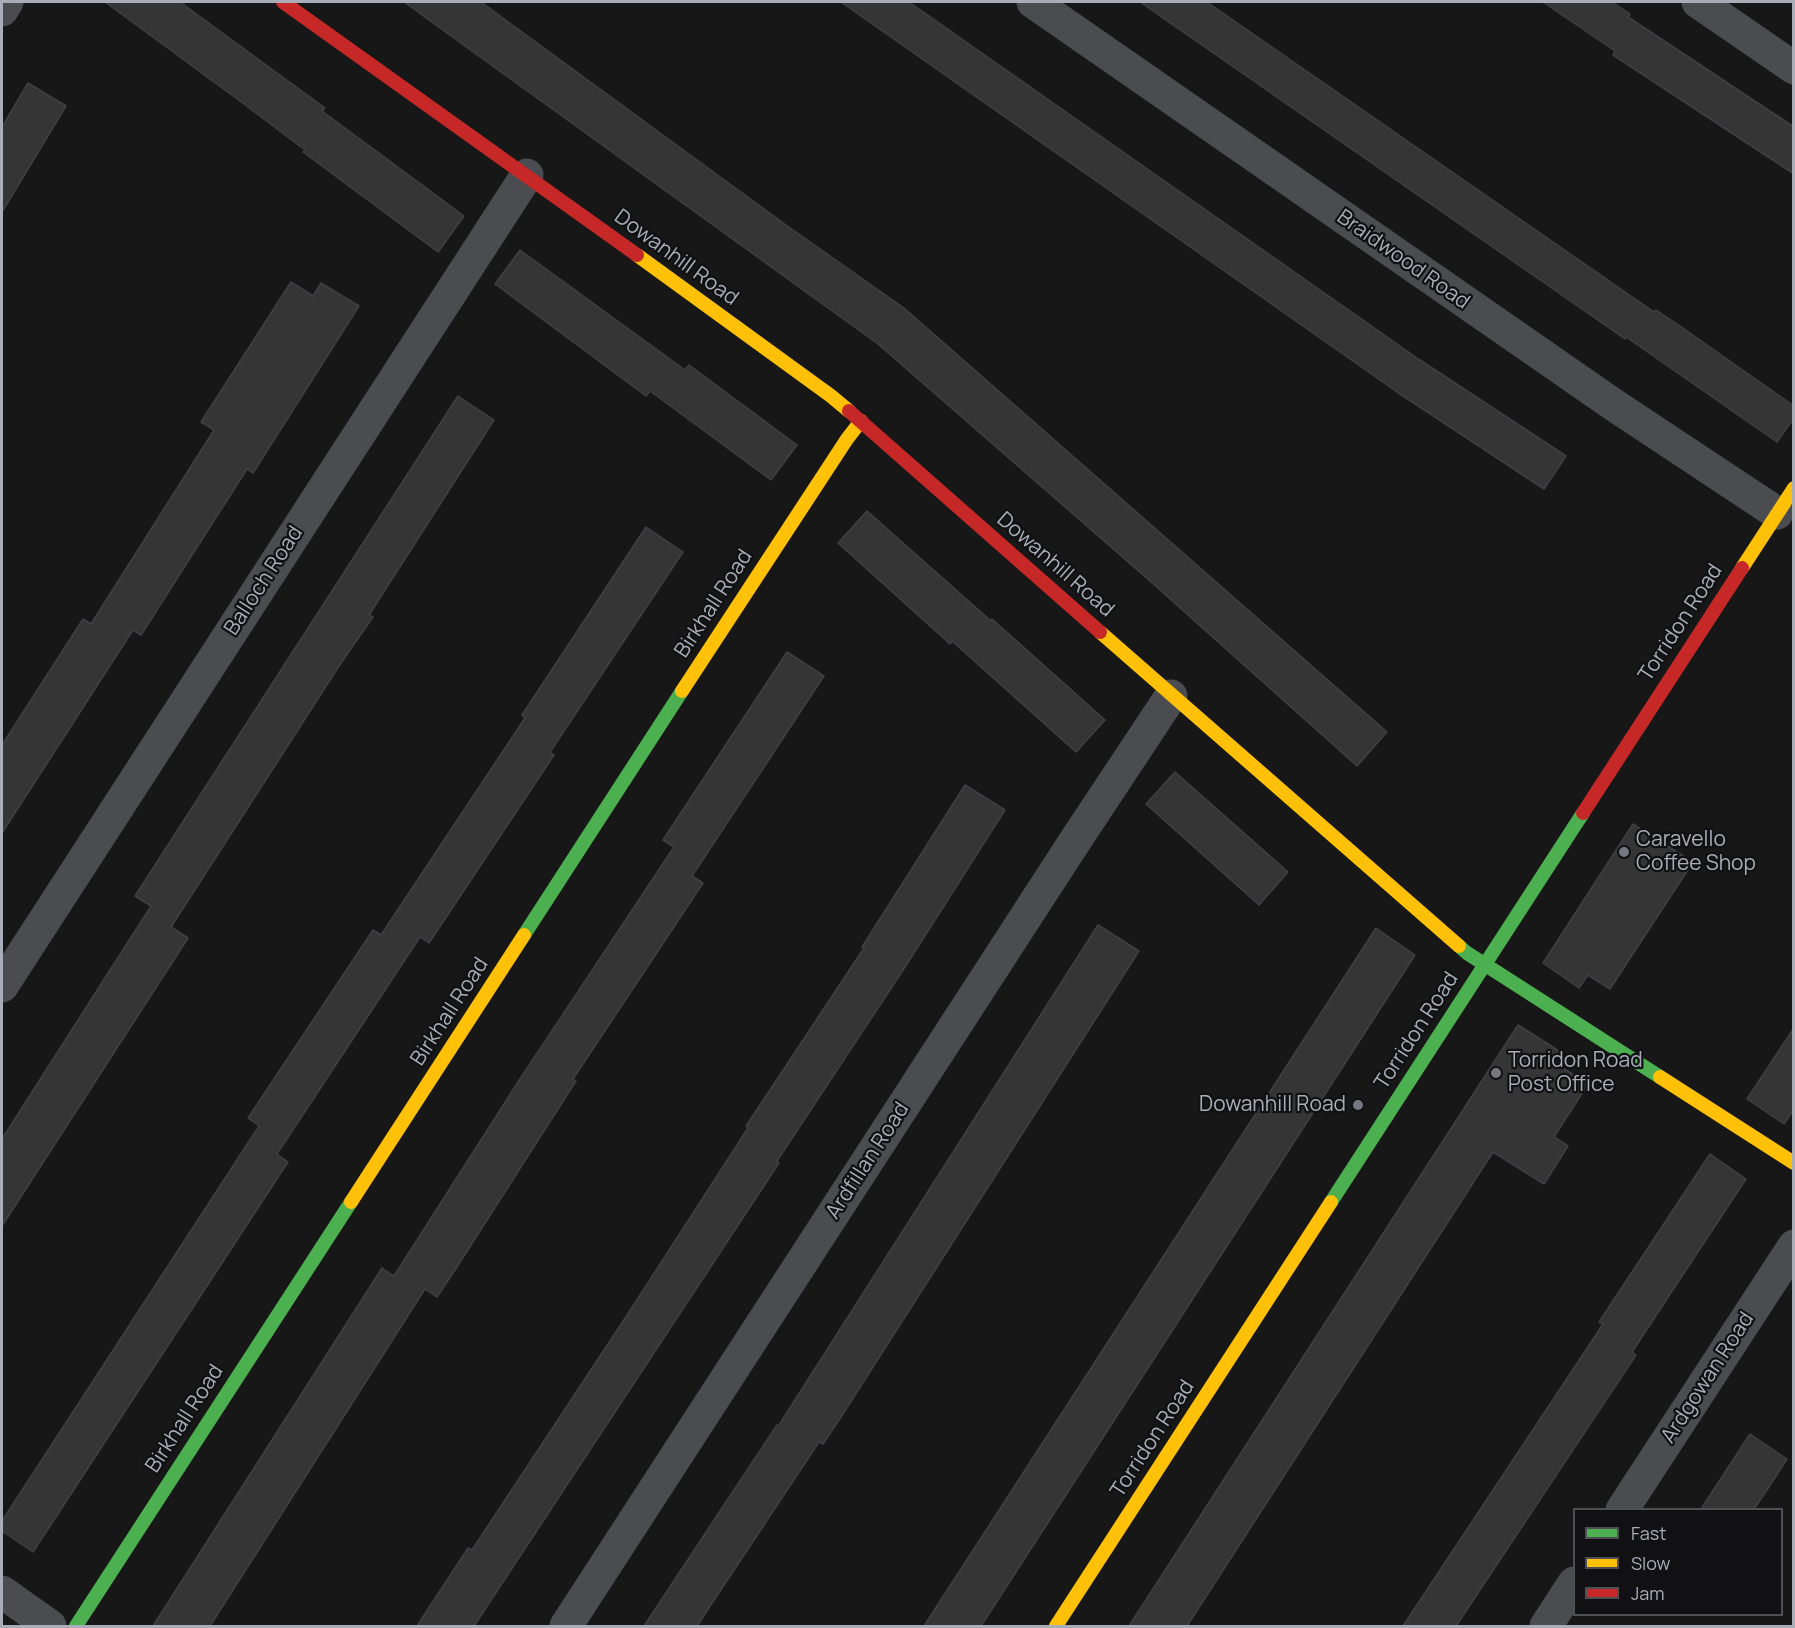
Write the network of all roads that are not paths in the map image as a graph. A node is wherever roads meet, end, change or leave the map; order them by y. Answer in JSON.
{"nodes":[{"id":1,"x":7,"y":2,"type":"edge"},
{"id":2,"x":283,"y":2,"type":"edge"},
{"id":3,"x":1033,"y":2,"type":"edge"},
{"id":4,"x":1698,"y":2,"type":"edge"},
{"id":5,"x":2,"y":10,"type":"edge"},
{"id":6,"x":1794,"y":68,"type":"edge"},
{"id":7,"x":527,"y":176,"type":"junction"},
{"id":8,"x":861,"y":421,"type":"junction"},
{"id":9,"x":1785,"y":501,"type":"edge"},
{"id":10,"x":1171,"y":696,"type":"junction"},
{"id":11,"x":1485,"y":965,"type":"junction"},
{"id":12,"x":2,"y":986,"type":"edge"},
{"id":13,"x":1794,"y":1163,"type":"edge"},
{"id":14,"x":1794,"y":1246,"type":"edge"},
{"id":15,"x":1623,"y":1508,"type":"edge"},
{"id":16,"x":1573,"y":1586,"type":"edge"},
{"id":17,"x":2,"y":1592,"type":"edge"},
{"id":18,"x":50,"y":1626,"type":"edge"},
{"id":19,"x":76,"y":1626,"type":"edge"},
{"id":20,"x":566,"y":1626,"type":"edge"},
{"id":21,"x":1056,"y":1626,"type":"edge"},
{"id":22,"x":1546,"y":1626,"type":"edge"}],
"edges":[{"from":1,"to":5,"type":"street"},
{"from":2,"to":7,"type":"street","name":"Dowanhill Road"},
{"from":3,"to":9,"type":"street","name":"Braidwood Road"},
{"from":4,"to":6,"type":"street"},
{"from":7,"to":8,"type":"street","name":"Dowanhill Road"},
{"from":7,"to":12,"type":"street","name":"Balloch Road"},
{"from":8,"to":10,"type":"street","name":"Dowanhill Road"},
{"from":8,"to":19,"type":"street","name":"Birkhall Road"},
{"from":9,"to":11,"type":"street","name":"Torridon Road"},
{"from":10,"to":11,"type":"street","name":"Dowanhill Road"},
{"from":10,"to":20,"type":"street","name":"Ardfillan Road"},
{"from":11,"to":13,"type":"street","name":"Dowanhill Road"},
{"from":11,"to":21,"type":"street","name":"Torridon Road"},
{"from":14,"to":15,"type":"street","name":"Ardgowan Road"},
{"from":16,"to":22,"type":"street"},
{"from":17,"to":18,"type":"street"}]}
